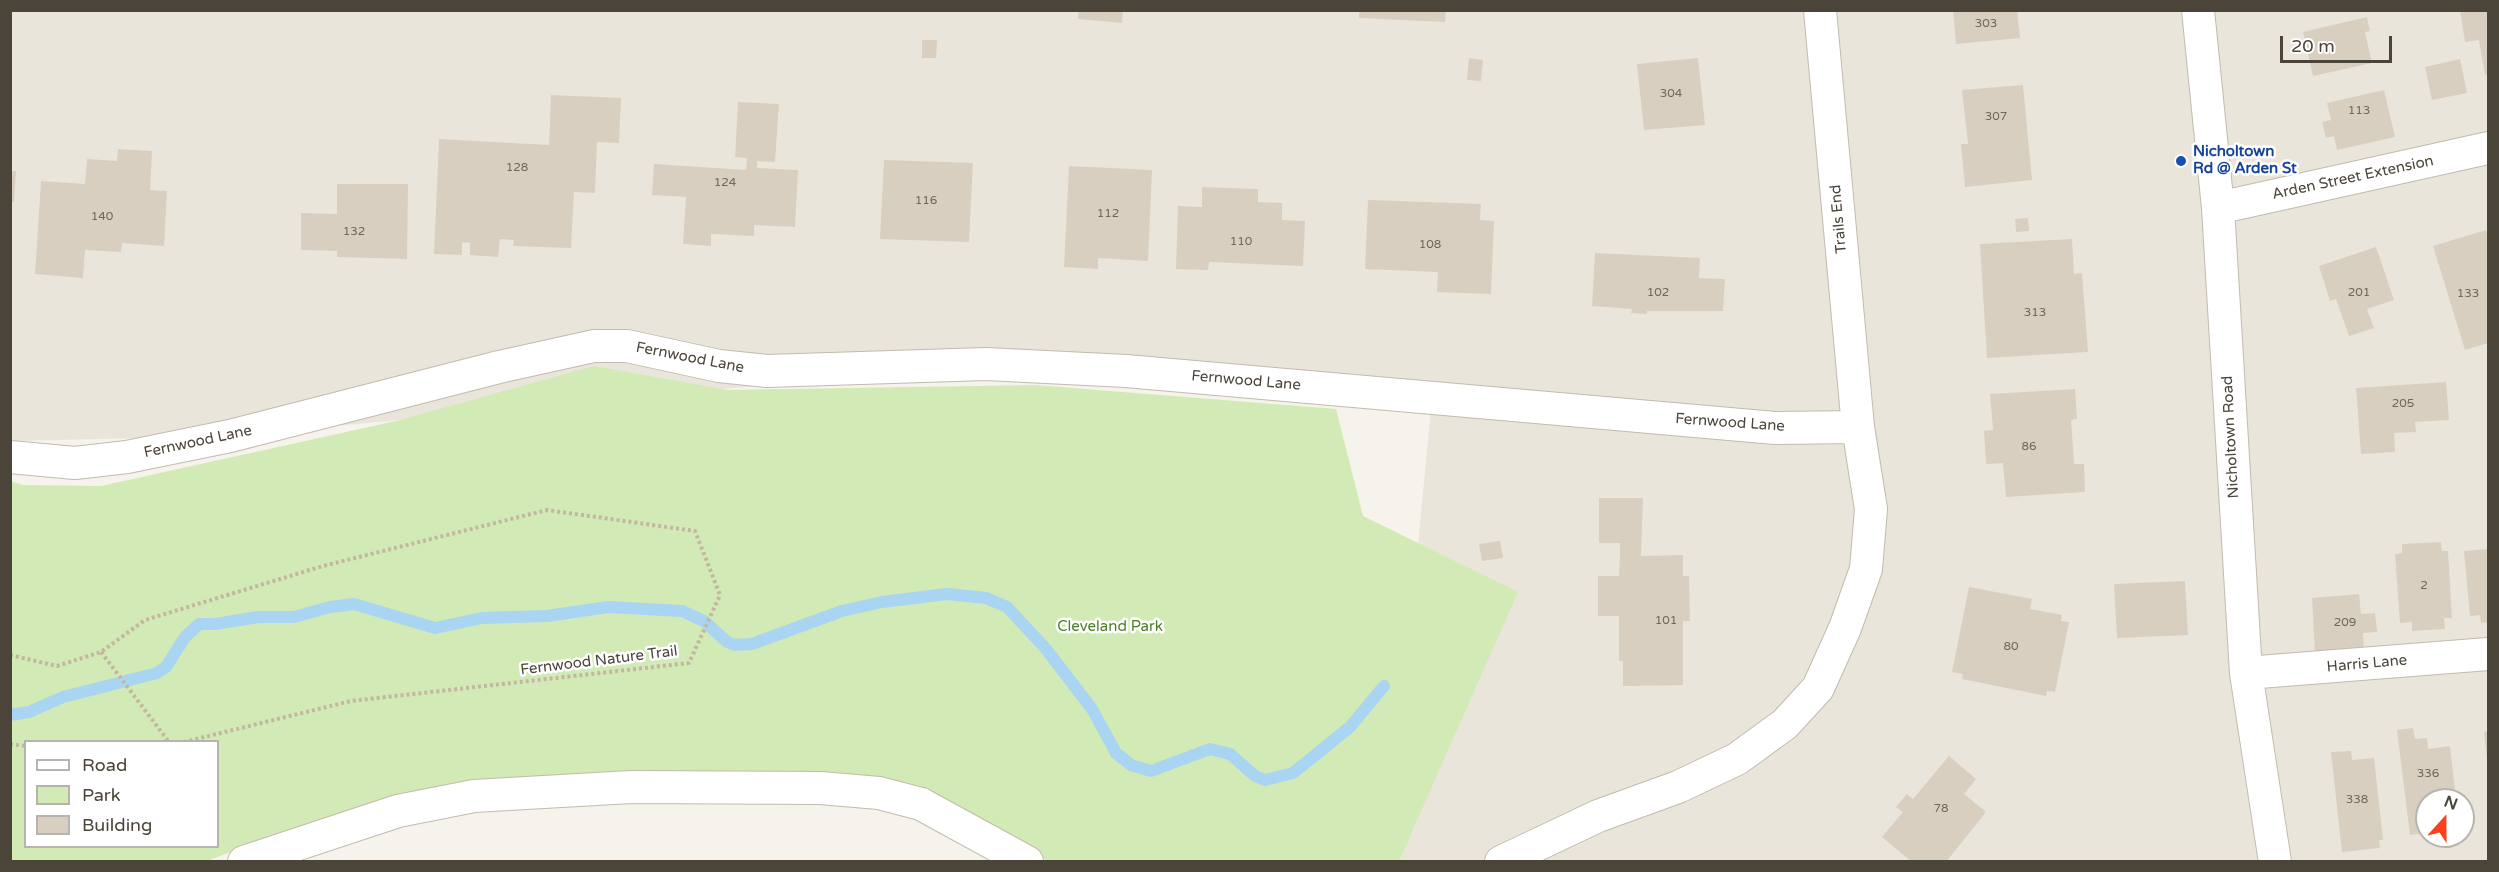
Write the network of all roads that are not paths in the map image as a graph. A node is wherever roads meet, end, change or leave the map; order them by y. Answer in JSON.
{"nodes":[{"id":1,"x":1820,"y":10,"type":"edge"},
{"id":2,"x":2198,"y":10,"type":"edge"},
{"id":3,"x":2488,"y":148,"type":"edge"},
{"id":4,"x":2218,"y":208,"type":"junction"},
{"id":5,"x":1858,"y":427,"type":"junction"},
{"id":6,"x":10,"y":458,"type":"edge"},
{"id":7,"x":2488,"y":654,"type":"edge"},
{"id":8,"x":2246,"y":673,"type":"junction"},
{"id":9,"x":244,"y":861,"type":"edge"},
{"id":10,"x":1027,"y":861,"type":"edge"},
{"id":11,"x":1501,"y":861,"type":"edge"},
{"id":12,"x":2275,"y":861,"type":"edge"}],
"edges":[{"from":1,"to":5,"type":"street","name":"Trails End"},
{"from":2,"to":4,"type":"street","name":"Nicholtown Road"},
{"from":3,"to":4,"type":"street","name":"Arden Street Extension"},
{"from":4,"to":8,"type":"street","name":"Nicholtown Road"},
{"from":5,"to":6,"type":"street","name":"Fernwood Lane"},
{"from":5,"to":11,"type":"street"},
{"from":7,"to":8,"type":"street","name":"Harris Lane"},
{"from":8,"to":12,"type":"street","name":"Nicholtown Road"},
{"from":9,"to":10,"type":"street"}]}
